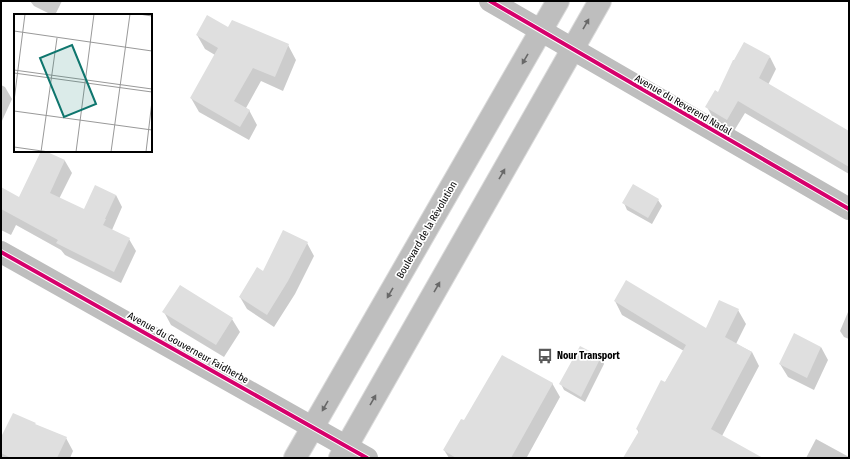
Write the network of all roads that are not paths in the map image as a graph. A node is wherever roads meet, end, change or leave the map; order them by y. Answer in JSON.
{"nodes":[{"id":1,"x":490,"y":1,"type":"edge"},
{"id":2,"x":558,"y":1,"type":"edge"},
{"id":3,"x":600,"y":1,"type":"edge"},
{"id":4,"x":541,"y":31,"type":"junction"},
{"id":5,"x":572,"y":50,"type":"junction"},
{"id":6,"x":849,"y":209,"type":"edge"},
{"id":7,"x":1,"y":252,"type":"edge"},
{"id":8,"x":313,"y":427,"type":"junction"},
{"id":9,"x":344,"y":452,"type":"edge"},
{"id":10,"x":295,"y":458,"type":"edge"},
{"id":11,"x":367,"y":458,"type":"edge"}],
"edges":[{"from":1,"to":4,"type":"main road","name":"Avenue du Reverend Nadal"},
{"from":2,"to":4,"type":"main road","name":"Boulevard de la Révolution"},
{"from":5,"to":3,"type":"main road","one_way":true},
{"from":4,"to":5,"type":"main road","name":"Avenue du Reverend Nadal"},
{"from":4,"to":8,"type":"main road","name":"Boulevard de la Révolution","one_way":true},
{"from":5,"to":6,"type":"main road","name":"Avenue du Reverend Nadal"},
{"from":9,"to":5,"type":"main road","one_way":true},
{"from":7,"to":8,"type":"main road","name":"Avenue du Gouverneur Faidherbe"},
{"from":8,"to":9,"type":"main road","name":"Avenue du Gouverneur Faidherbe"},
{"from":8,"to":10,"type":"main road","name":"Boulevard de la Révolution"},
{"from":9,"to":11,"type":"main road","name":"Avenue du Gouverneur Faidherbe"}]}
